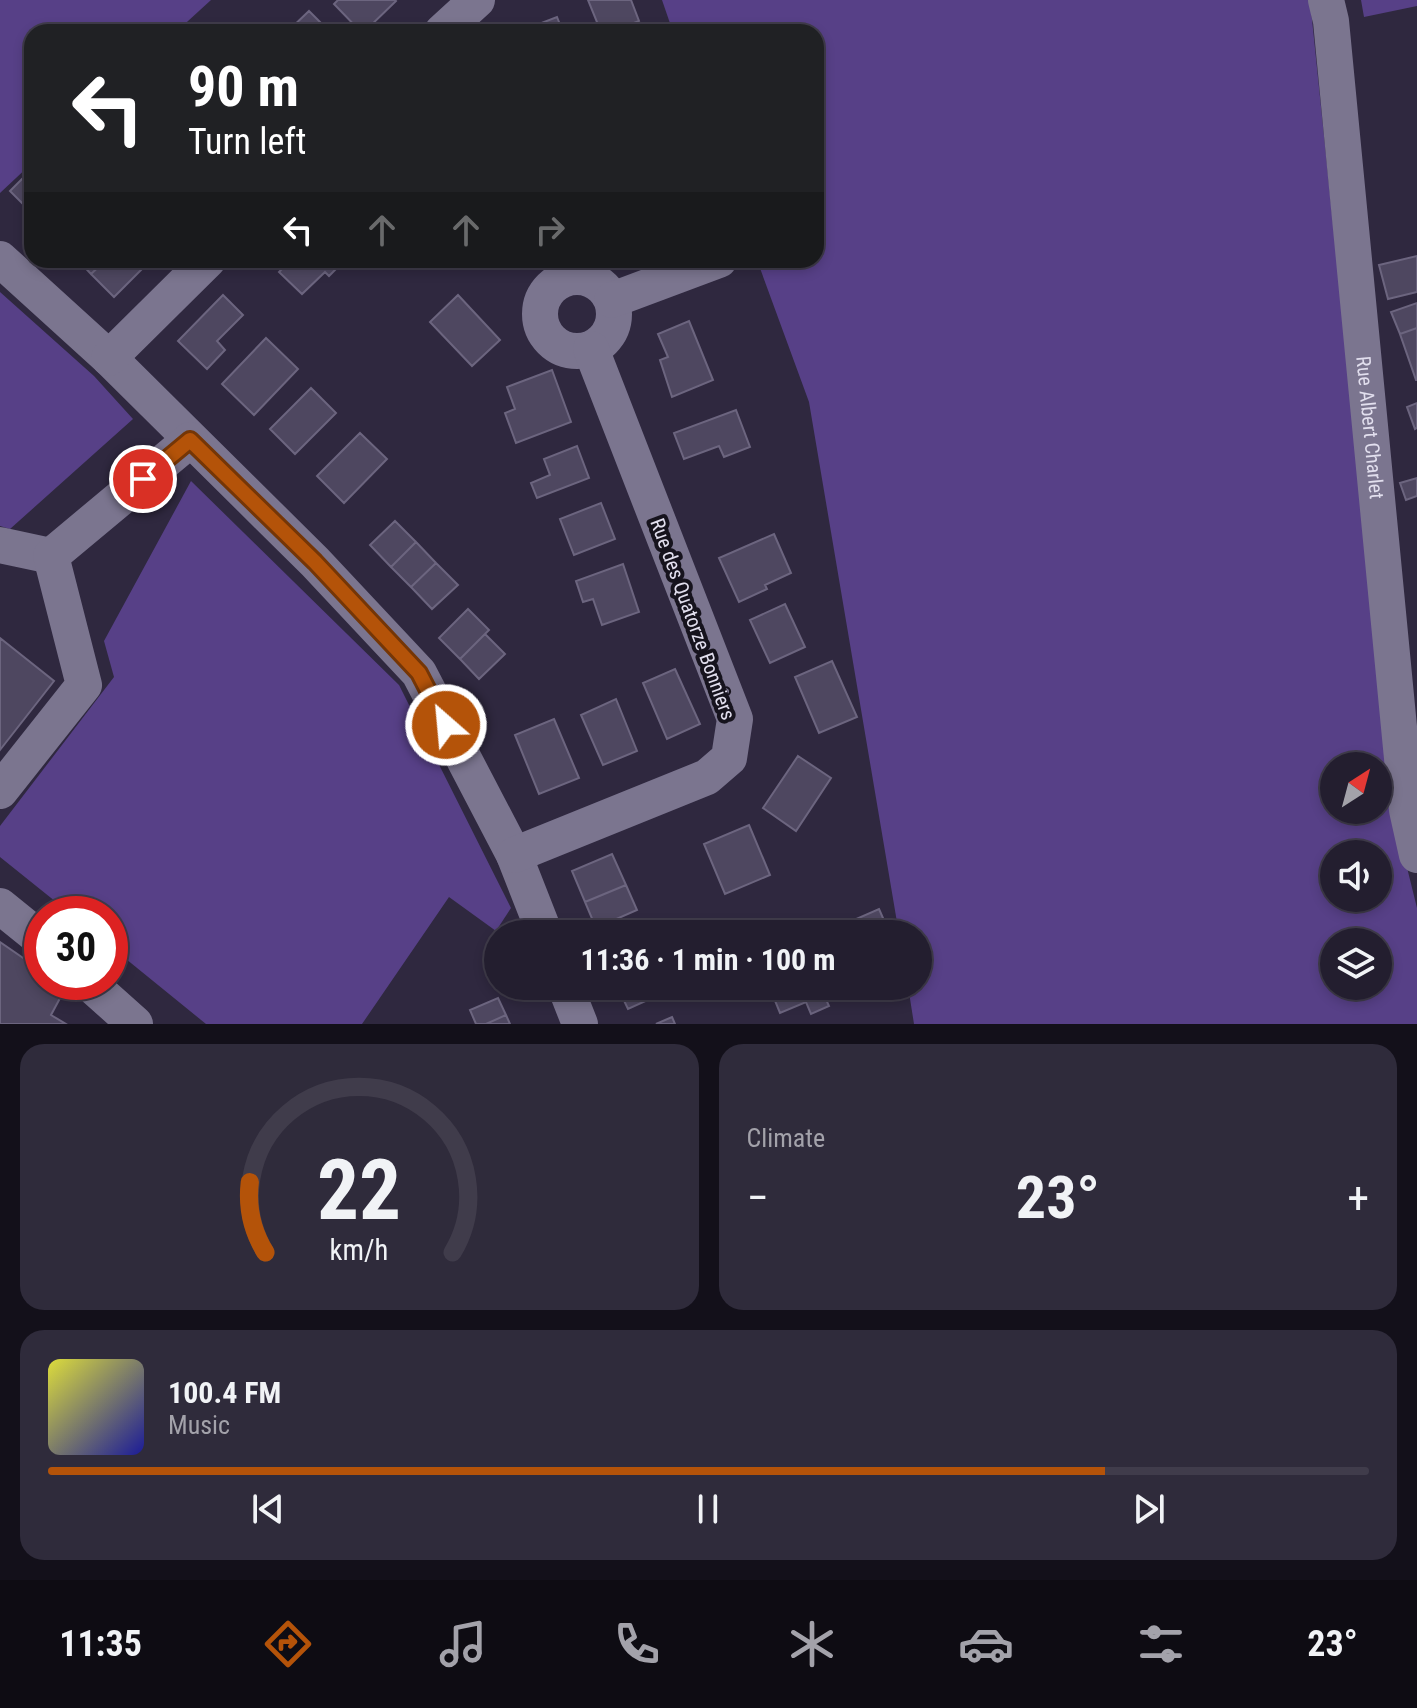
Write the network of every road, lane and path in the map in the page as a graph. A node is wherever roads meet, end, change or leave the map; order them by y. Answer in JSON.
{"nodes":[{"id":1,"x":477,"y":0,"type":"edge"},
{"id":2,"x":1326,"y":0,"type":"edge"},
{"id":3,"x":451,"y":24,"type":"edge"},
{"id":4,"x":0,"y":259,"type":"edge"},
{"id":5,"x":200,"y":268,"type":"edge"},
{"id":6,"x":698,"y":268,"type":"edge"},
{"id":7,"x":612,"y":300,"type":"junction"},
{"id":8,"x":591,"y":349,"type":"junction"},
{"id":9,"x":109,"y":358,"type":"junction"},
{"id":10,"x":190,"y":440,"type":"junction"},
{"id":11,"x":0,"y":545,"type":"edge"},
{"id":12,"x":51,"y":556,"type":"junction"},
{"id":13,"x":0,"y":791,"type":"edge"},
{"id":14,"x":514,"y":855,"type":"junction"},
{"id":15,"x":1417,"y":855,"type":"edge"},
{"id":16,"x":0,"y":906,"type":"edge"},
{"id":17,"x":540,"y":920,"type":"edge"},
{"id":18,"x":24,"y":925,"type":"edge"},
{"id":19,"x":108,"y":1000,"type":"edge"},
{"id":20,"x":571,"y":1000,"type":"edge"},
{"id":21,"x":135,"y":1024,"type":"edge"},
{"id":22,"x":580,"y":1024,"type":"edge"}],
"edges":[{"from":1,"to":3,"type":"street"},
{"from":2,"to":15,"type":"street","name":"Rue Albert Charlet"},
{"from":4,"to":9,"type":"street"},
{"from":5,"to":9,"type":"street"},
{"from":6,"to":7,"type":"street"},
{"from":7,"to":8,"type":"street"},
{"from":7,"to":8,"type":"street"},
{"from":8,"to":14,"type":"street","name":"Rue des Quatorze Bonniers"},
{"from":9,"to":10,"type":"street"},
{"from":10,"to":12,"type":"street"},
{"from":10,"to":14,"type":"street"},
{"from":11,"to":12,"type":"street"},
{"from":12,"to":13,"type":"street"},
{"from":14,"to":17,"type":"street"},
{"from":16,"to":18,"type":"street"},
{"from":19,"to":21,"type":"street"},
{"from":20,"to":22,"type":"street"}]}
